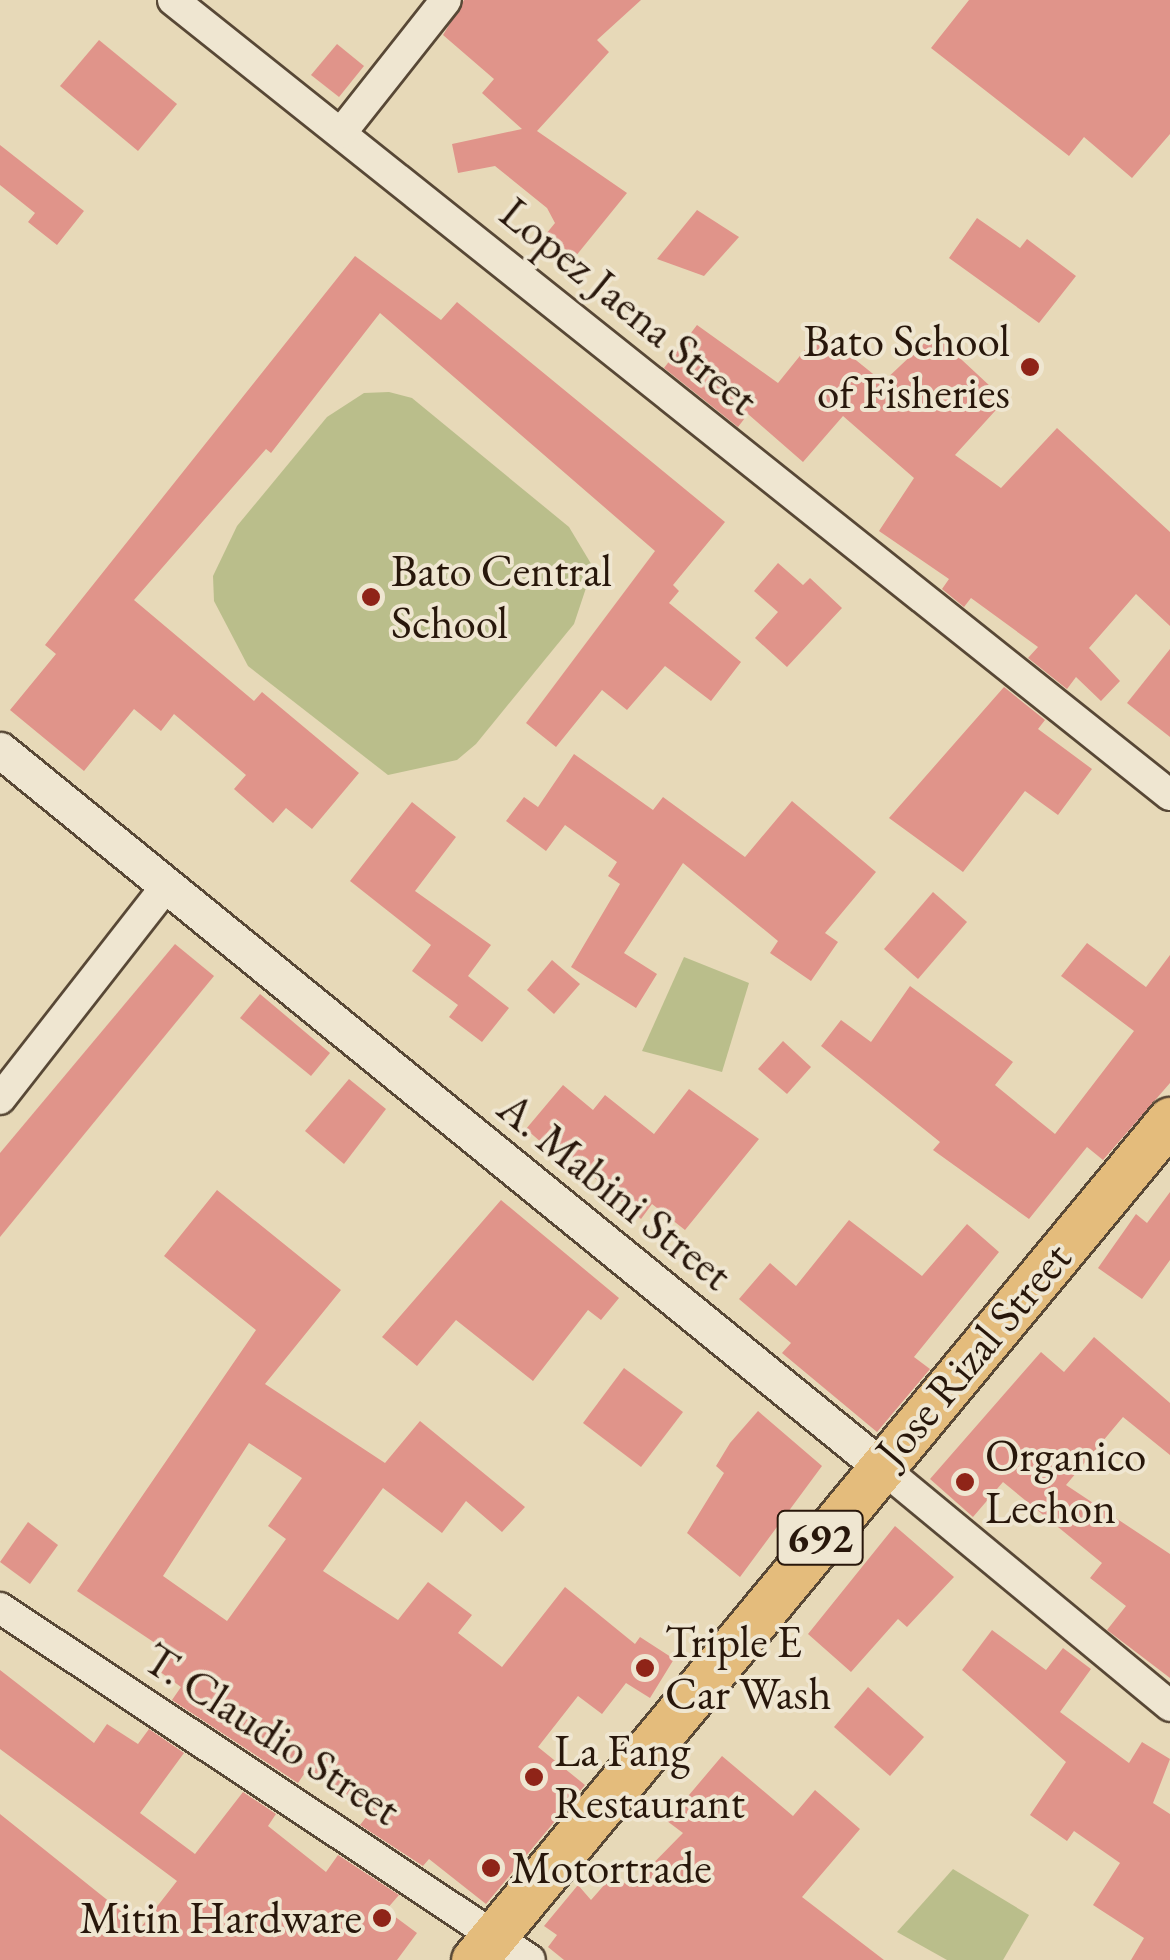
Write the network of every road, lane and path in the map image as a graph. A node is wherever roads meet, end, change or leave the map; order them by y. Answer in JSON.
{"nodes":[{"id":1,"x":174,"y":0,"type":"edge"},
{"id":2,"x":446,"y":0,"type":"edge"},
{"id":3,"x":340,"y":133,"type":"junction"},
{"id":4,"x":0,"y":750,"type":"edge"},
{"id":5,"x":1170,"y":794,"type":"edge"},
{"id":6,"x":164,"y":889,"type":"junction"},
{"id":7,"x":0,"y":1099,"type":"edge"},
{"id":8,"x":1170,"y":1120,"type":"edge"},
{"id":9,"x":879,"y":1465,"type":"junction"},
{"id":10,"x":0,"y":1608,"type":"edge"},
{"id":11,"x":1170,"y":1706,"type":"edge"},
{"id":12,"x":499,"y":1952,"type":"edge"}],
"edges":[{"from":1,"to":3,"type":"street","name":"Lopez Jaena Street"},
{"from":2,"to":3,"type":"street"},
{"from":3,"to":5,"type":"street","name":"Lopez Jaena Street"},
{"from":4,"to":6,"type":"street","name":"A. Mabini Street"},
{"from":6,"to":7,"type":"street"},
{"from":6,"to":9,"type":"street","name":"A. Mabini Street"},
{"from":8,"to":9,"type":"main road","name":"Jose Rizal Street","number":"692"},
{"from":9,"to":11,"type":"street","name":"A. Mabini Street"},
{"from":9,"to":12,"type":"main road","name":"Jose Rizal Street","number":"692"},
{"from":10,"to":12,"type":"street","name":"T. Claudio Street"}]}
